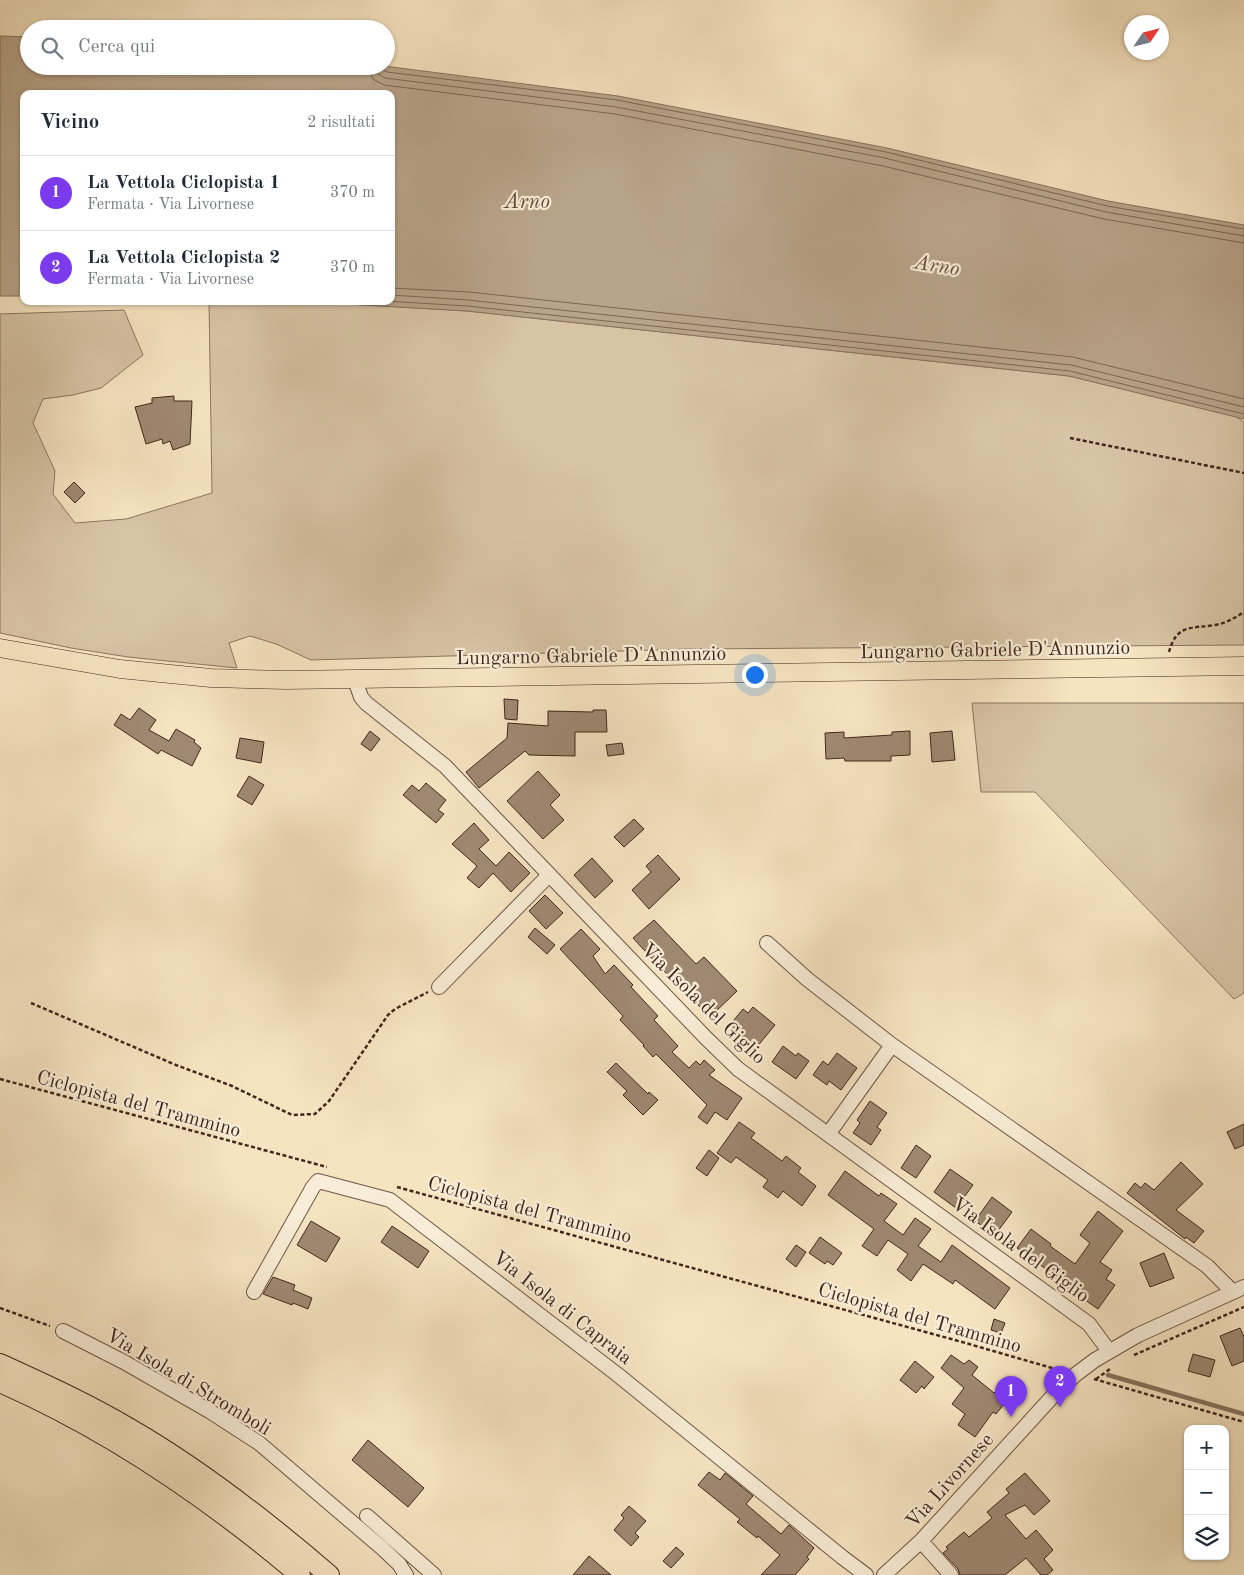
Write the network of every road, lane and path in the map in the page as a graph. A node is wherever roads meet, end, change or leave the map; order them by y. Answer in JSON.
{"nodes":[{"id":1,"x":1070,"y":438,"type":"dead end"},
{"id":2,"x":1244,"y":473,"type":"edge"},
{"id":3,"x":1244,"y":612,"type":"edge"},
{"id":4,"x":0,"y":648,"type":"edge"},
{"id":5,"x":1244,"y":666,"type":"edge"},
{"id":6,"x":1165,"y":667,"type":"junction"},
{"id":7,"x":355,"y":680,"type":"junction"},
{"id":8,"x":549,"y":875,"type":"junction"},
{"id":9,"x":767,"y":943,"type":"dead end"},
{"id":10,"x":438,"y":987,"type":"joint"},
{"id":11,"x":31,"y":1003,"type":"dead end"},
{"id":12,"x":892,"y":1045,"type":"junction"},
{"id":13,"x":0,"y":1079,"type":"edge"},
{"id":14,"x":829,"y":1133,"type":"junction"},
{"id":15,"x":328,"y":1168,"type":"dead end"},
{"id":16,"x":393,"y":1186,"type":"dead end"},
{"id":17,"x":1238,"y":1290,"type":"edge"},
{"id":18,"x":254,"y":1292,"type":"dead end"},
{"id":19,"x":1244,"y":1307,"type":"edge"},
{"id":20,"x":0,"y":1308,"type":"edge"},
{"id":21,"x":63,"y":1331,"type":"joint"},
{"id":22,"x":1109,"y":1351,"type":"junction"},
{"id":23,"x":1131,"y":1357,"type":"dead end"},
{"id":24,"x":1117,"y":1365,"type":"dead end"},
{"id":25,"x":1052,"y":1368,"type":"dead end"},
{"id":26,"x":0,"y":1378,"type":"edge"},
{"id":27,"x":1244,"y":1422,"type":"edge"},
{"id":28,"x":367,"y":1516,"type":"dead end"},
{"id":29,"x":922,"y":1541,"type":"junction"},
{"id":30,"x":300,"y":1575,"type":"edge"},
{"id":31,"x":329,"y":1575,"type":"edge"},
{"id":32,"x":406,"y":1575,"type":"edge"},
{"id":33,"x":434,"y":1575,"type":"edge"},
{"id":34,"x":866,"y":1575,"type":"edge"},
{"id":35,"x":884,"y":1575,"type":"edge"},
{"id":36,"x":950,"y":1575,"type":"edge"}],
"edges":[{"from":1,"to":2,"type":"path"},
{"from":3,"to":6,"type":"path"},
{"from":4,"to":7,"type":"main road","name":"Lungarno Gabriele D'Annunzio"},
{"from":5,"to":6,"type":"main road","name":"Lungarno Gabriele D'Annunzio"},
{"from":6,"to":7,"type":"main road","name":"Lungarno Gabriele D'Annunzio"},
{"from":7,"to":8,"type":"street","name":"Via Isola del Giglio"},
{"from":8,"to":10,"type":"street"},
{"from":8,"to":14,"type":"street","name":"Via Isola del Giglio"},
{"from":9,"to":12,"type":"street"},
{"from":10,"to":11,"type":"path"},
{"from":12,"to":14,"type":"street"},
{"from":12,"to":17,"type":"street"},
{"from":13,"to":15,"type":"path","name":"Ciclopista del Trammino"},
{"from":14,"to":22,"type":"street","name":"Via Isola del Giglio"},
{"from":16,"to":25,"type":"path","name":"Ciclopista del Trammino"},
{"from":17,"to":22,"type":"street","name":"Via Livornese"},
{"from":18,"to":34,"type":"street","name":"Via Isola di Capraia"},
{"from":19,"to":23,"type":"path"},
{"from":20,"to":21,"type":"path"},
{"from":21,"to":32,"type":"street","name":"Via Isola di Stromboli"},
{"from":22,"to":29,"type":"street","name":"Via Livornese"},
{"from":24,"to":27,"type":"path"},
{"from":26,"to":30,"type":"highway"},
{"from":26,"to":31,"type":"highway"},
{"from":28,"to":33,"type":"street"},
{"from":29,"to":35,"type":"street","name":"Via Livornese"},
{"from":29,"to":36,"type":"street"}]}
